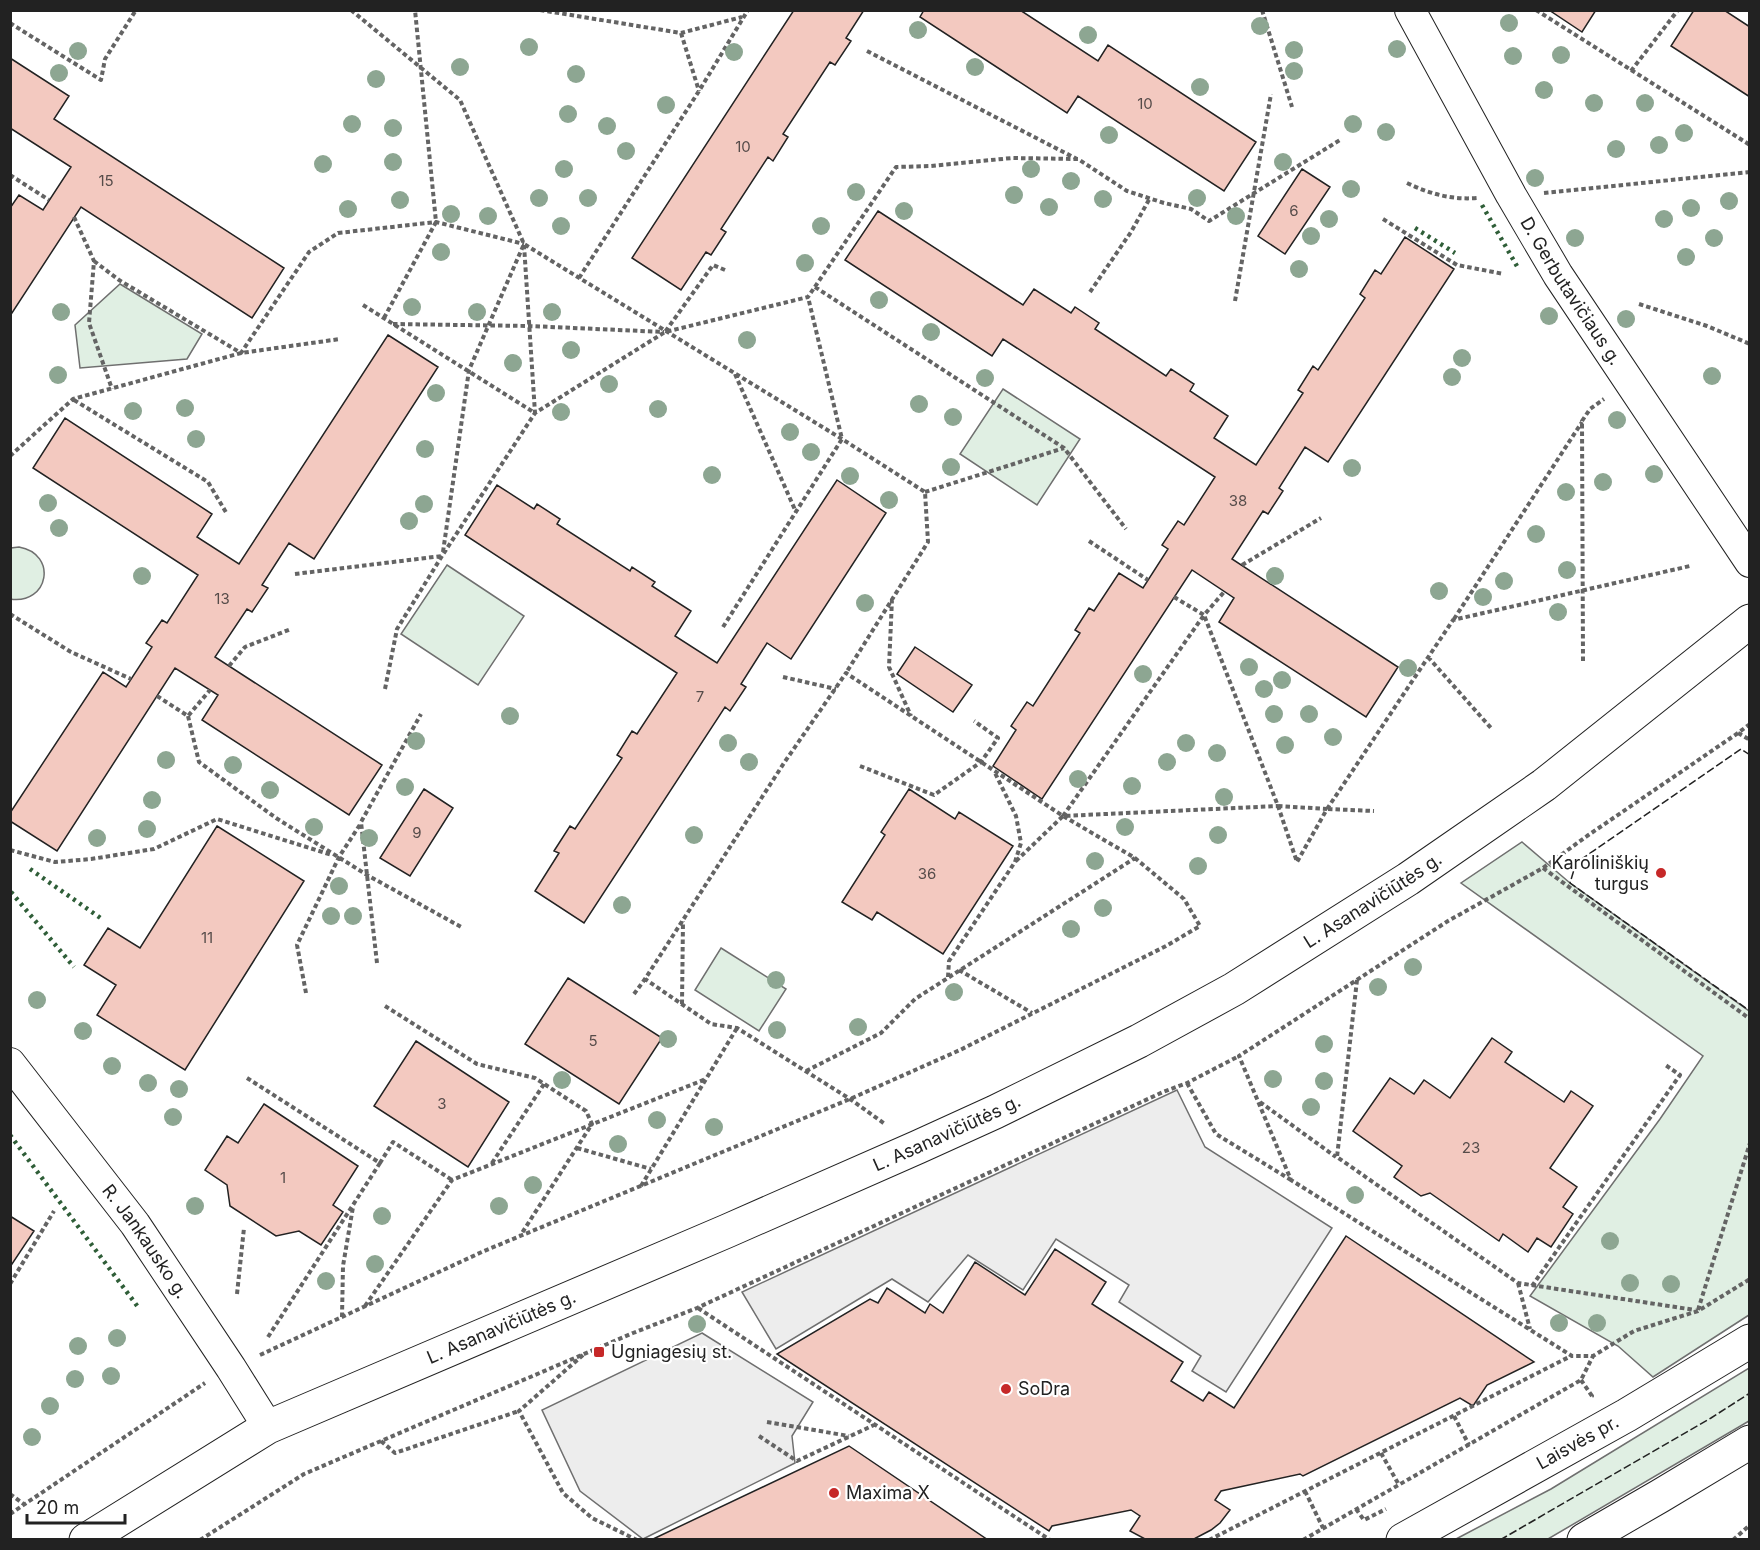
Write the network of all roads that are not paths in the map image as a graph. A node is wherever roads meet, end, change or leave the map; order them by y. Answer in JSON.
{"nodes":[{"id":1,"x":1410,"y":10,"type":"edge"},
{"id":2,"x":1749,"y":562,"type":"edge"},
{"id":3,"x":1749,"y":621,"type":"edge"},
{"id":4,"x":10,"y":1063,"type":"edge"},
{"id":5,"x":1749,"y":1341,"type":"edge"},
{"id":6,"x":268,"y":1427,"type":"junction"},
{"id":7,"x":1749,"y":1442,"type":"edge"},
{"id":8,"x":86,"y":1539,"type":"edge"},
{"id":9,"x":1403,"y":1539,"type":"edge"},
{"id":10,"x":1584,"y":1539,"type":"edge"}],
"edges":[{"from":1,"to":2,"type":"street","name":"D. Gerbutavičiaus g."},
{"from":3,"to":6,"type":"main road","name":"L. Asanavičiūtės g."},
{"from":4,"to":6,"type":"street","name":"R. Jankausko g."},
{"from":5,"to":9,"type":"main road","name":"Laisvės pr."},
{"from":6,"to":8,"type":"main road","name":"L. Asanavičiūtės g."},
{"from":7,"to":10,"type":"main road"}]}
